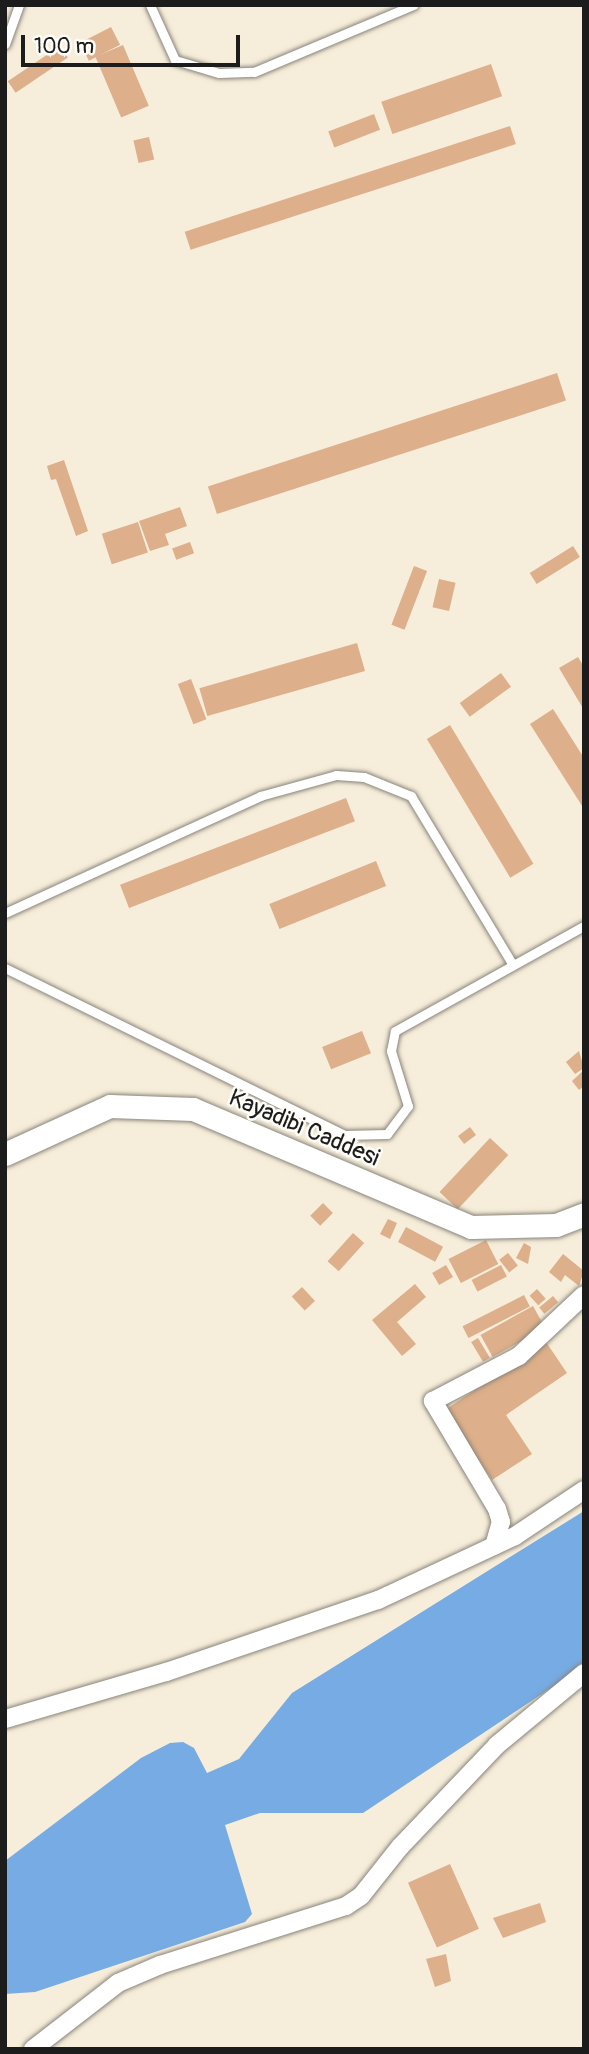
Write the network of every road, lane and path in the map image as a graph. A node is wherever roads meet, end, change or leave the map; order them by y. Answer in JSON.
{"nodes":[{"id":1,"x":19,"y":5,"type":"edge"},
{"id":2,"x":150,"y":5,"type":"edge"},
{"id":3,"x":413,"y":5,"type":"edge"},
{"id":4,"x":5,"y":44,"type":"edge"},
{"id":5,"x":5,"y":914,"type":"edge"},
{"id":6,"x":584,"y":926,"type":"edge"},
{"id":7,"x":513,"y":965,"type":"junction"},
{"id":8,"x":5,"y":968,"type":"edge"},
{"id":9,"x":5,"y":1154,"type":"edge"},
{"id":10,"x":584,"y":1214,"type":"edge"},
{"id":11,"x":584,"y":1294,"type":"edge"},
{"id":12,"x":584,"y":1490,"type":"edge"},
{"id":13,"x":495,"y":1546,"type":"junction"},
{"id":14,"x":584,"y":1673,"type":"edge"},
{"id":15,"x":5,"y":1719,"type":"edge"},
{"id":16,"x":33,"y":2049,"type":"edge"}],
"edges":[{"from":1,"to":4,"type":"lane"},
{"from":2,"to":3,"type":"lane"},
{"from":5,"to":7,"type":"lane"},
{"from":6,"to":7,"type":"lane"},
{"from":7,"to":8,"type":"lane"},
{"from":9,"to":10,"type":"street","name":"Kayadibi Caddesi"},
{"from":11,"to":13,"type":"street"},
{"from":12,"to":13,"type":"street"},
{"from":13,"to":15,"type":"street"},
{"from":14,"to":16,"type":"street"}]}
